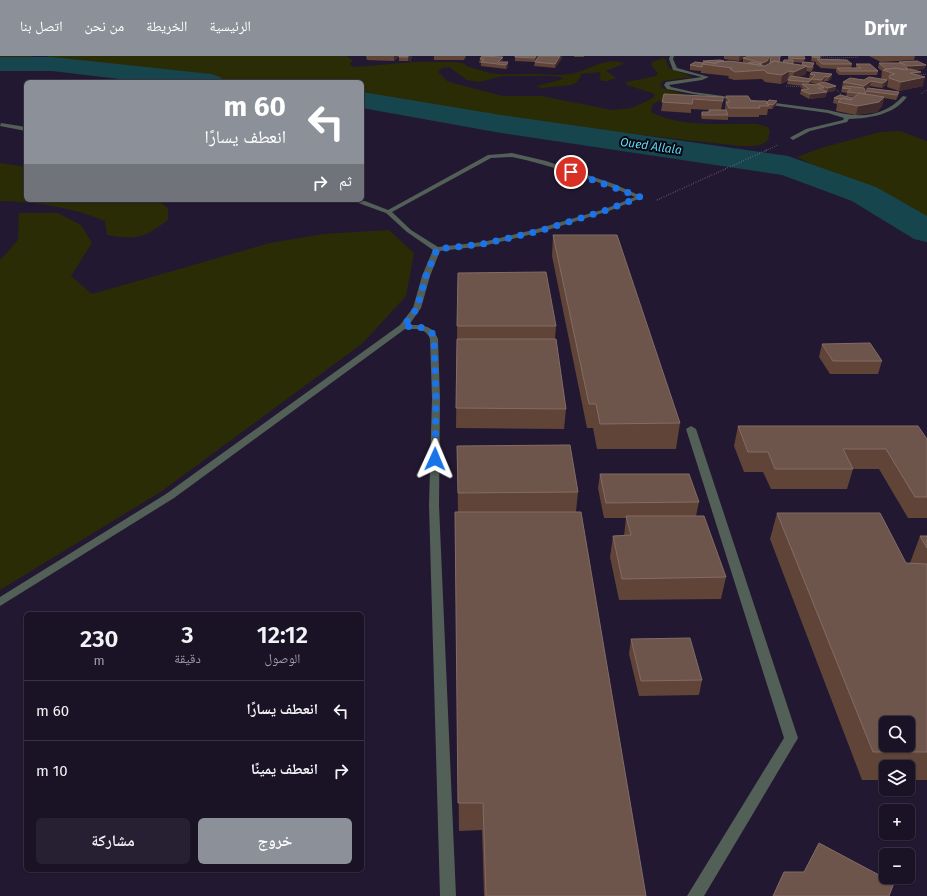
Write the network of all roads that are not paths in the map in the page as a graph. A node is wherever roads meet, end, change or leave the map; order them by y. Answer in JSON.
{"nodes":[{"id":1,"x":672,"y":56,"type":"edge"},
{"id":2,"x":905,"y":97,"type":"edge"},
{"id":3,"x":847,"y":117,"type":"junction"},
{"id":4,"x":1,"y":126,"type":"edge"},
{"id":5,"x":24,"y":129,"type":"edge"},
{"id":6,"x":793,"y":138,"type":"road end"},
{"id":7,"x":363,"y":202,"type":"edge"},
{"id":8,"x":388,"y":212,"type":"junction"},
{"id":9,"x":437,"y":249,"type":"junction"},
{"id":10,"x":403,"y":327,"type":"junction"},
{"id":11,"x":691,"y":429,"type":"dead end"},
{"id":12,"x":0,"y":602,"type":"edge"},
{"id":13,"x":448,"y":896,"type":"edge"},
{"id":14,"x":695,"y":896,"type":"edge"}],
"edges":[{"from":1,"to":3,"type":"street"},
{"from":2,"to":3,"type":"street"},
{"from":3,"to":6,"type":"street"},
{"from":4,"to":5,"type":"street"},
{"from":7,"to":8,"type":"street"},
{"from":8,"to":9,"type":"street"},
{"from":8,"to":9,"type":"street"},
{"from":9,"to":10,"type":"street"},
{"from":10,"to":12,"type":"street"},
{"from":10,"to":13,"type":"street"},
{"from":11,"to":14,"type":"street"}]}
